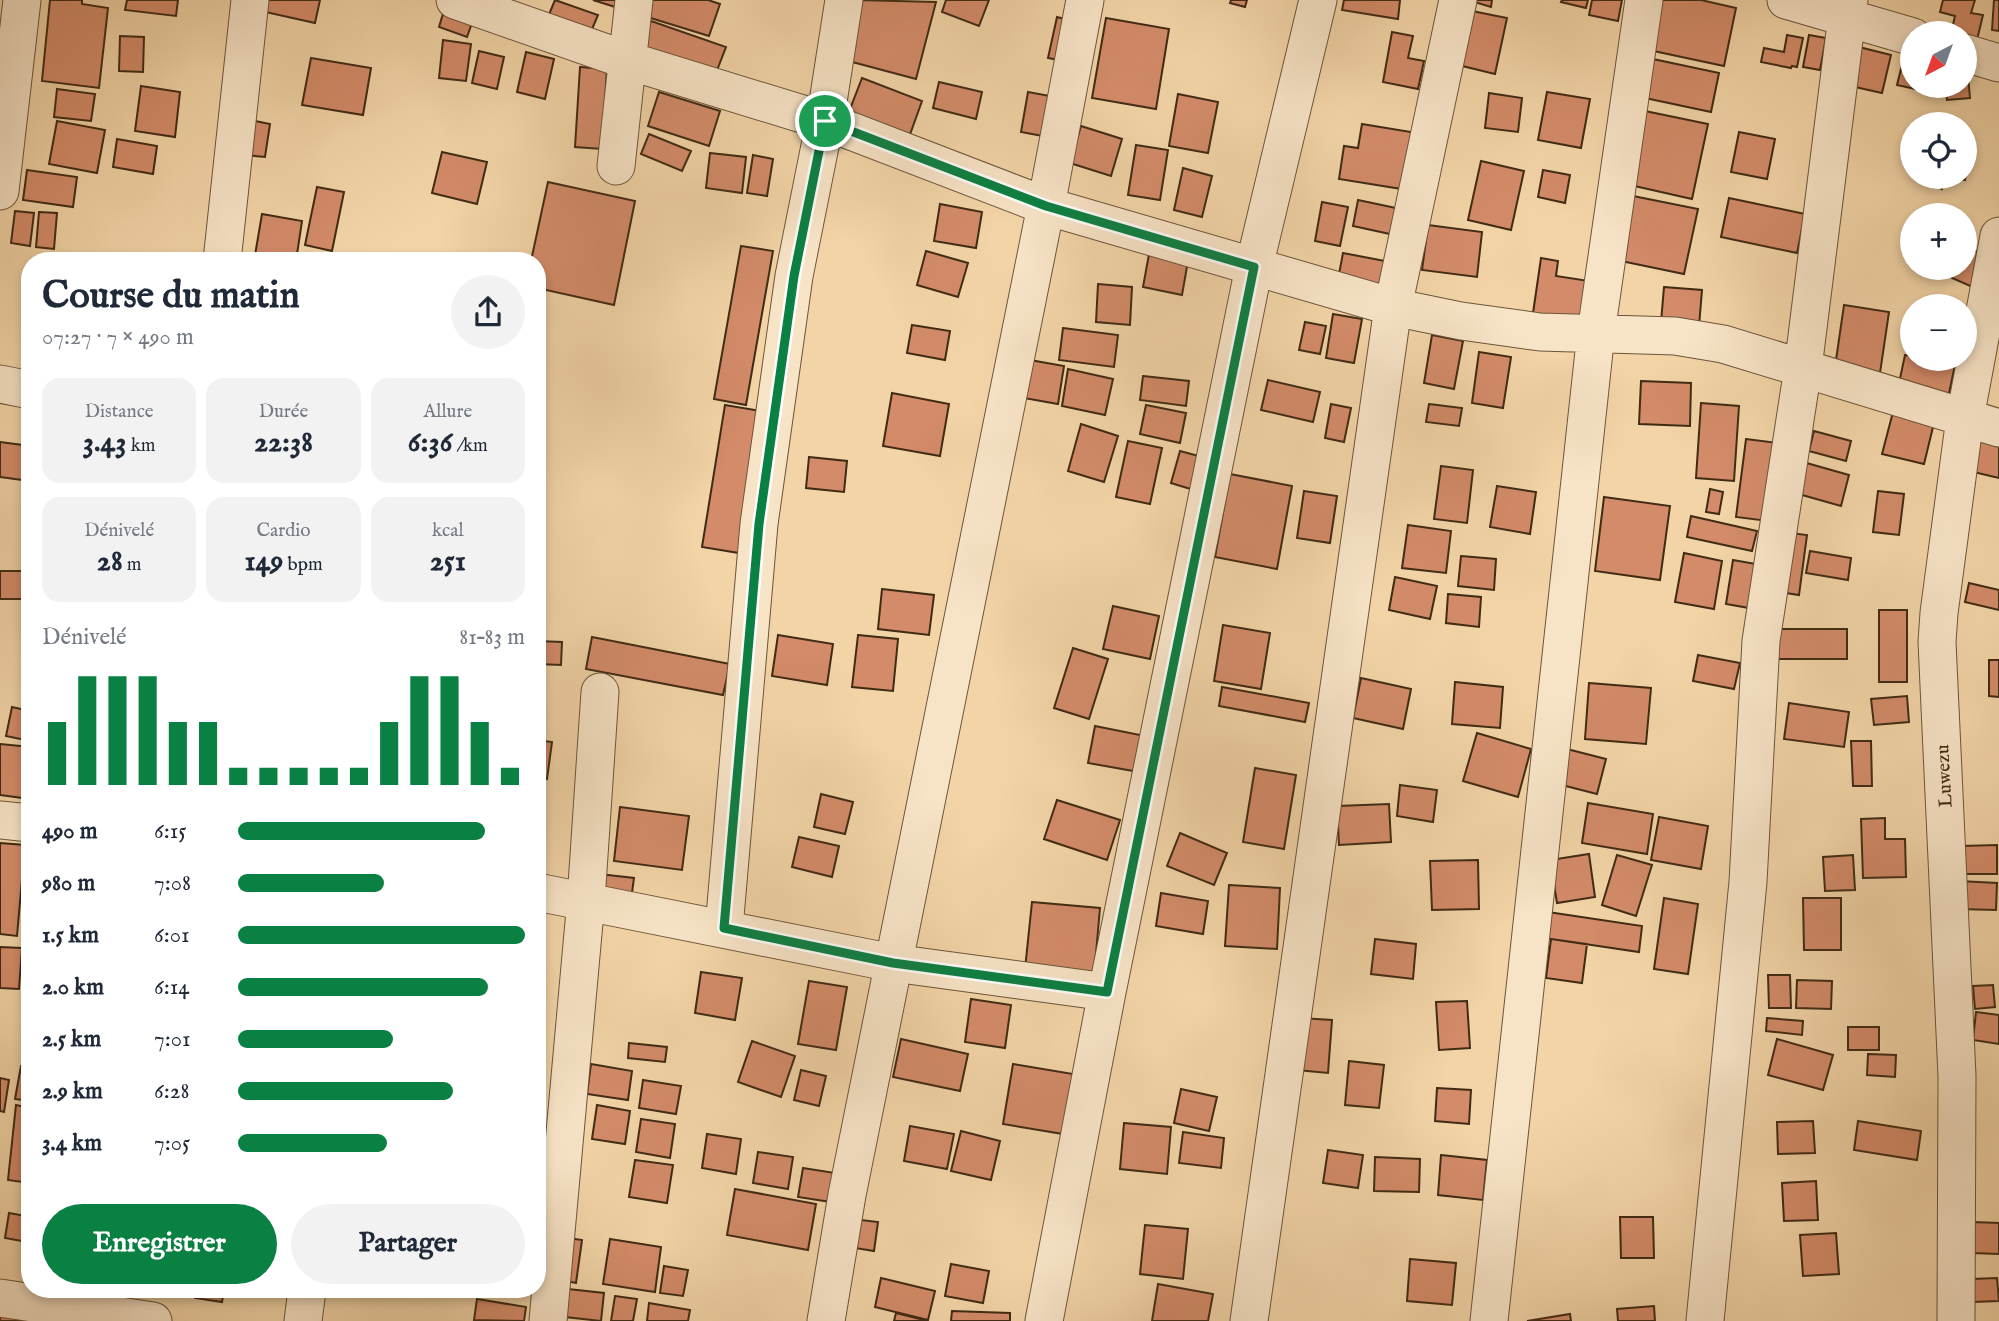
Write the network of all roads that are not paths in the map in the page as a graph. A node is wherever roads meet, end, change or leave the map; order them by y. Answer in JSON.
{"nodes":[{"id":1,"x":22,"y":0,"type":"edge"},
{"id":2,"x":250,"y":0,"type":"edge"},
{"id":3,"x":455,"y":0,"type":"edge"},
{"id":4,"x":634,"y":0,"type":"edge"},
{"id":5,"x":844,"y":0,"type":"edge"},
{"id":6,"x":1085,"y":0,"type":"edge"},
{"id":7,"x":1318,"y":0,"type":"edge"},
{"id":8,"x":1458,"y":0,"type":"edge"},
{"id":9,"x":1644,"y":0,"type":"edge"},
{"id":10,"x":1786,"y":0,"type":"edge"},
{"id":11,"x":1847,"y":8,"type":"edge"},
{"id":12,"x":1900,"y":31,"type":"edge"},
{"id":13,"x":1978,"y":57,"type":"edge"},
{"id":14,"x":626,"y":60,"type":"junction"},
{"id":15,"x":1999,"y":63,"type":"edge"},
{"id":16,"x":825,"y":121,"type":"junction"},
{"id":17,"x":616,"y":166,"type":"dead end"},
{"id":18,"x":0,"y":191,"type":"edge"},
{"id":19,"x":1046,"y":206,"type":"junction"},
{"id":20,"x":1999,"y":236,"type":"edge"},
{"id":21,"x":223,"y":252,"type":"edge"},
{"id":22,"x":1254,"y":267,"type":"junction"},
{"id":23,"x":1393,"y":307,"type":"junction"},
{"id":24,"x":1596,"y":332,"type":"junction"},
{"id":25,"x":1802,"y":368,"type":"junction"},
{"id":26,"x":0,"y":384,"type":"edge"},
{"id":27,"x":21,"y":388,"type":"edge"},
{"id":28,"x":1982,"y":423,"type":"edge"},
{"id":29,"x":600,"y":692,"type":"dead end"},
{"id":30,"x":0,"y":820,"type":"edge"},
{"id":31,"x":21,"y":822,"type":"edge"},
{"id":32,"x":546,"y":893,"type":"edge"},
{"id":33,"x":586,"y":900,"type":"junction"},
{"id":34,"x":724,"y":928,"type":"junction"},
{"id":35,"x":893,"y":963,"type":"junction"},
{"id":36,"x":1107,"y":992,"type":"junction"},
{"id":37,"x":0,"y":1298,"type":"edge"},
{"id":38,"x":306,"y":1298,"type":"edge"},
{"id":39,"x":95,"y":1308,"type":"edge"},
{"id":40,"x":153,"y":1321,"type":"edge"},
{"id":41,"x":303,"y":1321,"type":"edge"},
{"id":42,"x":548,"y":1321,"type":"edge"},
{"id":43,"x":826,"y":1321,"type":"edge"},
{"id":44,"x":1044,"y":1321,"type":"edge"},
{"id":45,"x":1249,"y":1321,"type":"edge"},
{"id":46,"x":1489,"y":1321,"type":"edge"},
{"id":47,"x":1705,"y":1321,"type":"edge"},
{"id":48,"x":1956,"y":1321,"type":"edge"}],
"edges":[{"from":1,"to":18,"type":"street"},
{"from":2,"to":21,"type":"street"},
{"from":3,"to":14,"type":"street"},
{"from":4,"to":14,"type":"street"},
{"from":5,"to":16,"type":"street"},
{"from":6,"to":19,"type":"street"},
{"from":7,"to":22,"type":"street"},
{"from":8,"to":23,"type":"street"},
{"from":9,"to":24,"type":"street"},
{"from":10,"to":11,"type":"street"},
{"from":11,"to":12,"type":"street"},
{"from":11,"to":25,"type":"street"},
{"from":13,"to":15,"type":"street"},
{"from":14,"to":16,"type":"street"},
{"from":14,"to":17,"type":"street"},
{"from":16,"to":19,"type":"street"},
{"from":16,"to":34,"type":"street"},
{"from":19,"to":22,"type":"street"},
{"from":19,"to":35,"type":"street"},
{"from":20,"to":28,"type":"street","name":"Luwezu"},
{"from":22,"to":23,"type":"street"},
{"from":22,"to":36,"type":"street"},
{"from":23,"to":24,"type":"street"},
{"from":23,"to":45,"type":"street"},
{"from":24,"to":25,"type":"street"},
{"from":24,"to":46,"type":"street"},
{"from":25,"to":28,"type":"street"},
{"from":25,"to":47,"type":"street"},
{"from":26,"to":27,"type":"street"},
{"from":28,"to":48,"type":"street","name":"Luwezu"},
{"from":29,"to":33,"type":"street"},
{"from":30,"to":31,"type":"street"},
{"from":32,"to":33,"type":"street"},
{"from":33,"to":34,"type":"street"},
{"from":33,"to":42,"type":"street"},
{"from":34,"to":35,"type":"street"},
{"from":35,"to":36,"type":"street"},
{"from":35,"to":43,"type":"street"},
{"from":36,"to":44,"type":"street"},
{"from":37,"to":39,"type":"street"},
{"from":38,"to":41,"type":"street"},
{"from":39,"to":40,"type":"street"}]}
